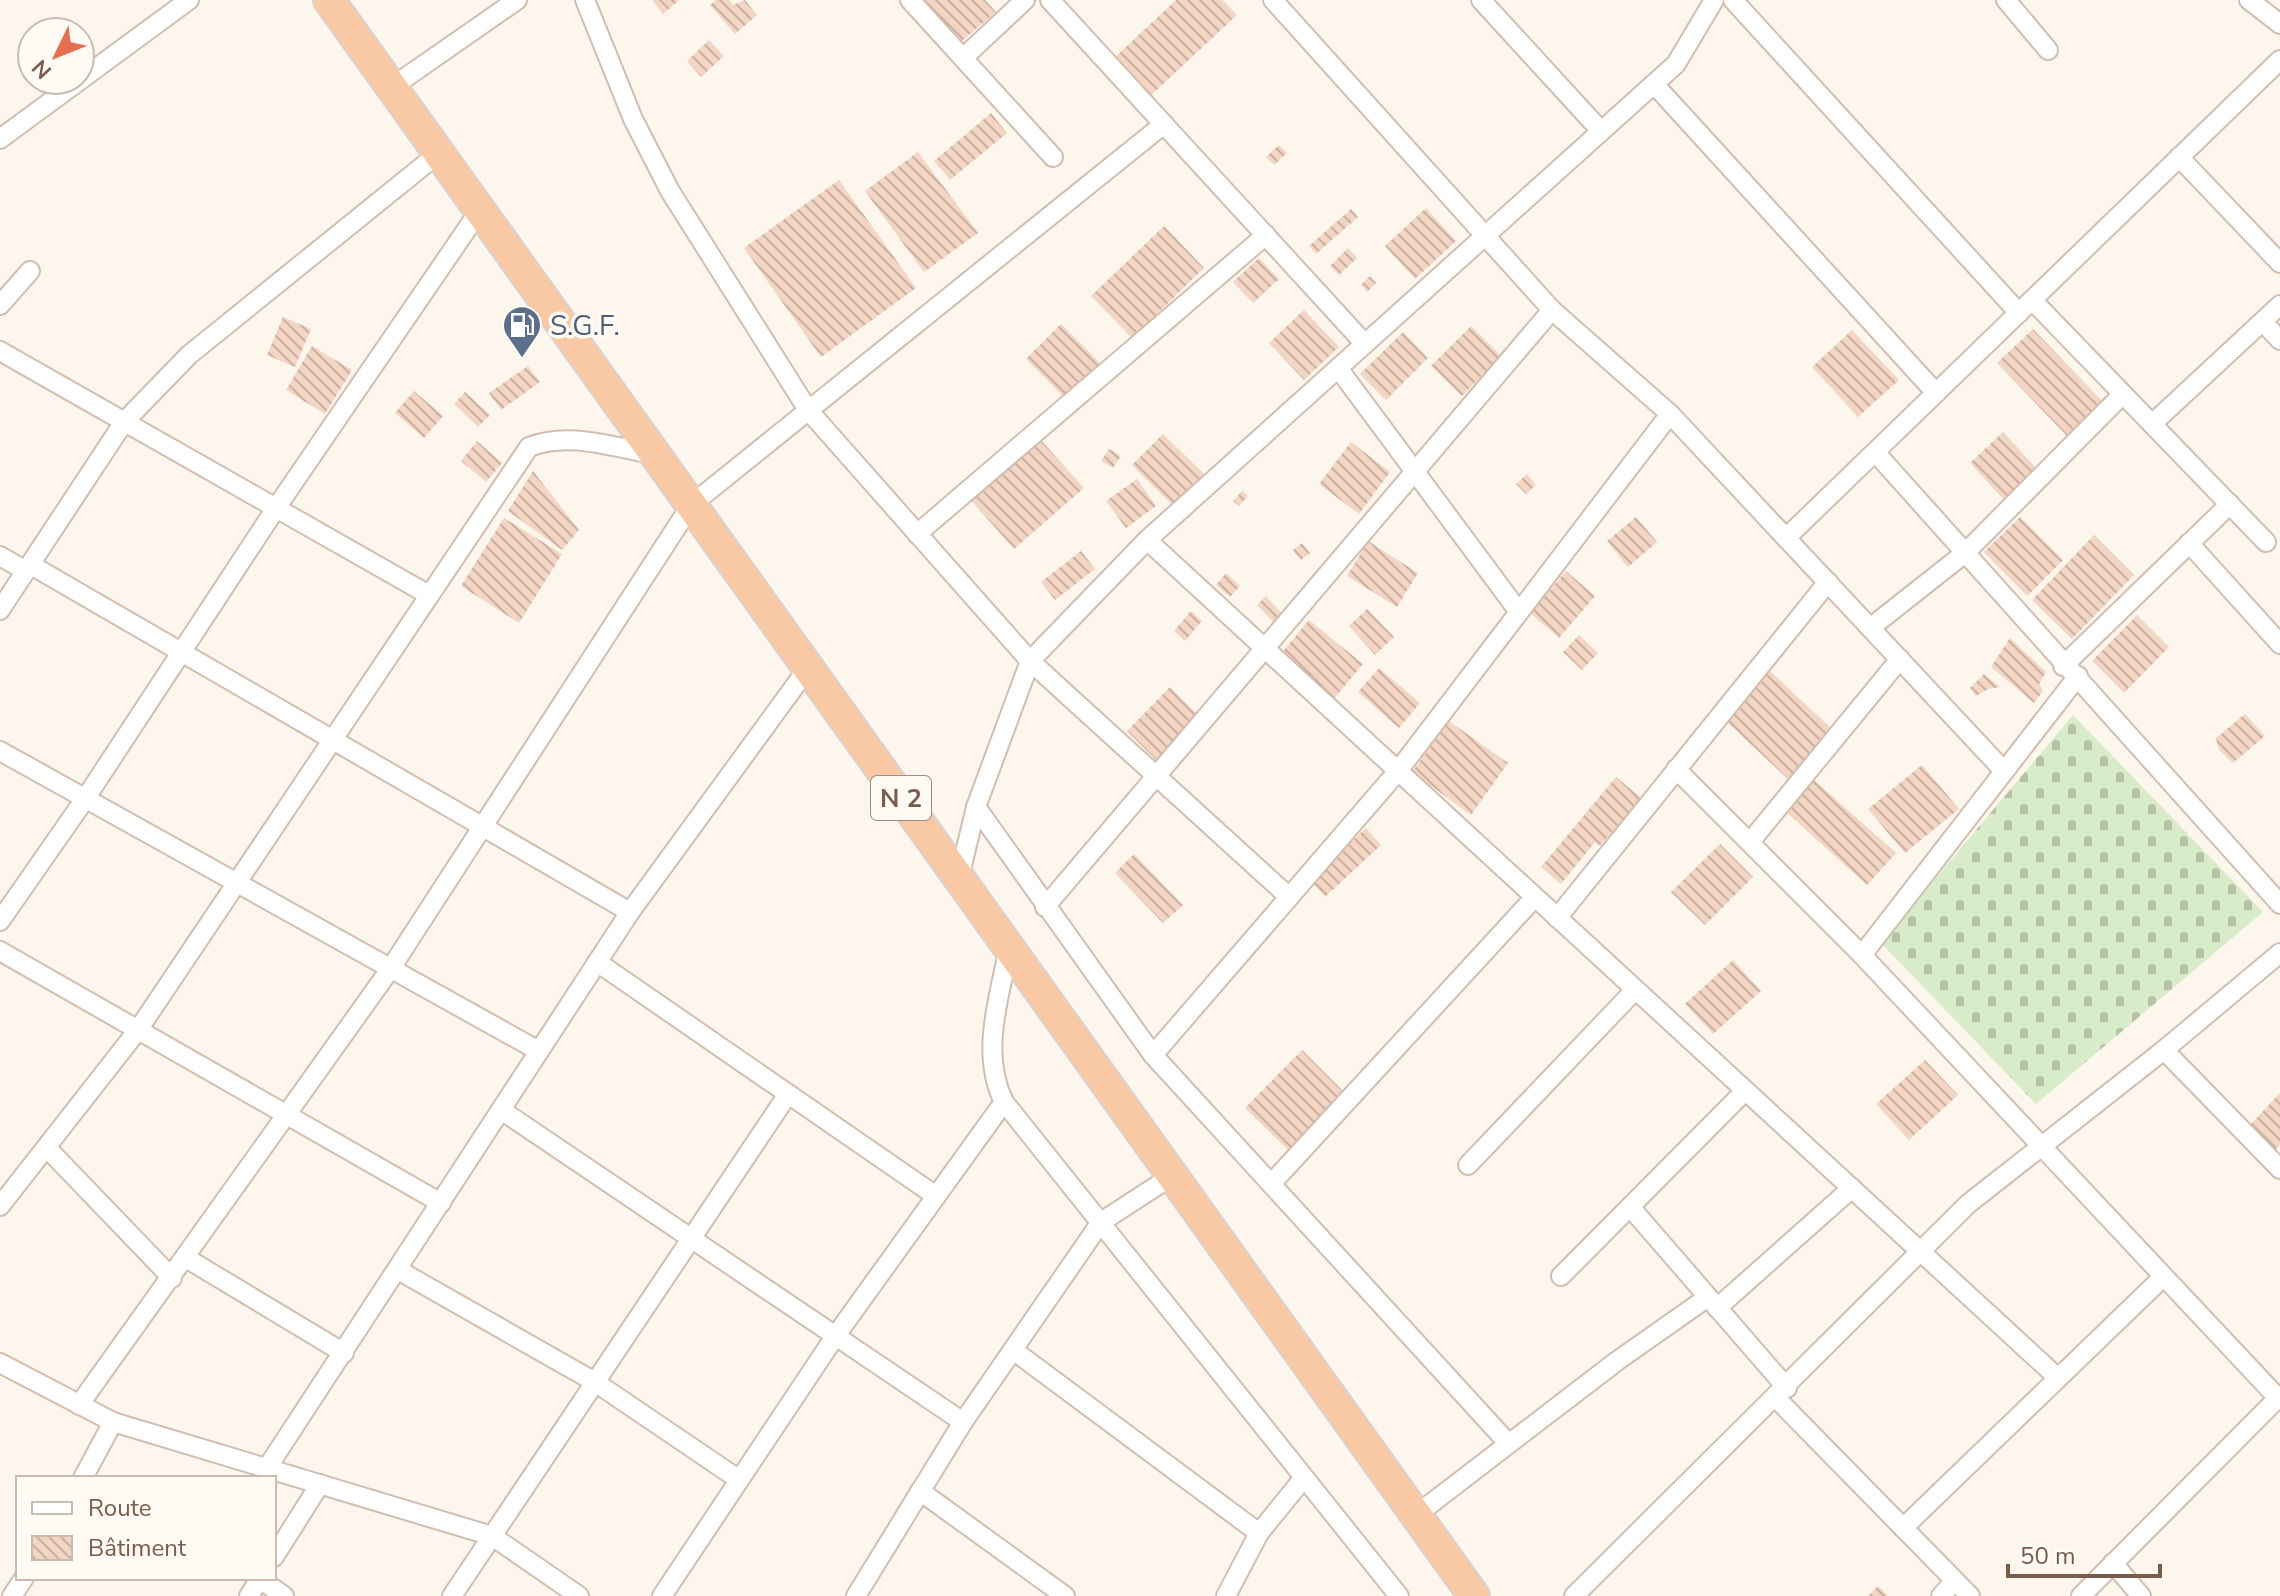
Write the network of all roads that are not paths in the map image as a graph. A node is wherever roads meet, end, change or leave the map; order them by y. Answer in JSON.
{"nodes":[{"id":1,"x":189,"y":0,"type":"edge"},
{"id":2,"x":329,"y":0,"type":"edge"},
{"id":3,"x":517,"y":0,"type":"edge"},
{"id":4,"x":585,"y":0,"type":"edge"},
{"id":5,"x":910,"y":0,"type":"edge"},
{"id":6,"x":1025,"y":0,"type":"edge"},
{"id":7,"x":1050,"y":0,"type":"edge"},
{"id":8,"x":1273,"y":0,"type":"edge"},
{"id":9,"x":1481,"y":0,"type":"edge"},
{"id":10,"x":1714,"y":0,"type":"edge"},
{"id":11,"x":1733,"y":0,"type":"edge"},
{"id":12,"x":2006,"y":0,"type":"edge"},
{"id":13,"x":2249,"y":0,"type":"edge"},
{"id":14,"x":2280,"y":24,"type":"edge"},
{"id":15,"x":2048,"y":50,"type":"dead end"},
{"id":16,"x":963,"y":58,"type":"junction"},
{"id":17,"x":2280,"y":60,"type":"edge"},
{"id":18,"x":1654,"y":84,"type":"junction"},
{"id":19,"x":392,"y":87,"type":"junction"},
{"id":20,"x":1164,"y":124,"type":"junction"},
{"id":21,"x":1601,"y":131,"type":"junction"},
{"id":22,"x":0,"y":139,"type":"edge"},
{"id":23,"x":439,"y":153,"type":"junction"},
{"id":24,"x":1053,"y":157,"type":"dead end"},
{"id":25,"x":2179,"y":157,"type":"junction"},
{"id":26,"x":480,"y":210,"type":"junction"},
{"id":27,"x":1266,"y":235,"type":"junction"},
{"id":28,"x":1485,"y":236,"type":"junction"},
{"id":29,"x":2280,"y":263,"type":"edge"},
{"id":30,"x":30,"y":271,"type":"dead end"},
{"id":31,"x":0,"y":305,"type":"edge"},
{"id":32,"x":2280,"y":305,"type":"edge"},
{"id":33,"x":2025,"y":306,"type":"junction"},
{"id":34,"x":1552,"y":310,"type":"junction"},
{"id":35,"x":2263,"y":322,"type":"junction"},
{"id":36,"x":2280,"y":340,"type":"edge"},
{"id":37,"x":1365,"y":344,"type":"junction"},
{"id":38,"x":0,"y":351,"type":"edge"},
{"id":39,"x":1338,"y":368,"type":"junction"},
{"id":40,"x":1936,"y":393,"type":"junction"},
{"id":41,"x":2123,"y":394,"type":"junction"},
{"id":42,"x":808,"y":410,"type":"junction"},
{"id":43,"x":1670,"y":414,"type":"junction"},
{"id":44,"x":124,"y":422,"type":"junction"},
{"id":45,"x":2152,"y":424,"type":"junction"},
{"id":46,"x":1875,"y":452,"type":"junction"},
{"id":47,"x":653,"y":454,"type":"junction"},
{"id":48,"x":1416,"y":474,"type":"junction"},
{"id":49,"x":2230,"y":504,"type":"junction"},
{"id":50,"x":691,"y":505,"type":"junction"},
{"id":51,"x":276,"y":508,"type":"junction"},
{"id":52,"x":917,"y":534,"type":"junction"},
{"id":53,"x":1786,"y":538,"type":"junction"},
{"id":54,"x":1147,"y":540,"type":"junction"},
{"id":55,"x":2266,"y":542,"type":"dead end"},
{"id":56,"x":2189,"y":543,"type":"junction"},
{"id":57,"x":1965,"y":553,"type":"junction"},
{"id":58,"x":0,"y":556,"type":"edge"},
{"id":59,"x":29,"y":568,"type":"junction"},
{"id":60,"x":1828,"y":582,"type":"junction"},
{"id":61,"x":429,"y":595,"type":"junction"},
{"id":62,"x":0,"y":610,"type":"edge"},
{"id":63,"x":1519,"y":612,"type":"junction"},
{"id":64,"x":1870,"y":628,"type":"junction"},
{"id":65,"x":2280,"y":644,"type":"edge"},
{"id":66,"x":1266,"y":650,"type":"junction"},
{"id":67,"x":181,"y":652,"type":"junction"},
{"id":68,"x":1900,"y":659,"type":"junction"},
{"id":69,"x":1030,"y":661,"type":"junction"},
{"id":70,"x":808,"y":668,"type":"junction"},
{"id":71,"x":2070,"y":671,"type":"junction"},
{"id":72,"x":332,"y":739,"type":"junction"},
{"id":73,"x":0,"y":751,"type":"edge"},
{"id":74,"x":1676,"y":769,"type":"junction"},
{"id":75,"x":1398,"y":771,"type":"junction"},
{"id":76,"x":2004,"y":771,"type":"junction"},
{"id":77,"x":1157,"y":777,"type":"junction"},
{"id":78,"x":85,"y":799,"type":"junction"},
{"id":79,"x":976,"y":807,"type":"junction"},
{"id":80,"x":483,"y":827,"type":"junction"},
{"id":81,"x":1750,"y":842,"type":"junction"},
{"id":82,"x":959,"y":878,"type":"junction"},
{"id":83,"x":236,"y":883,"type":"junction"},
{"id":84,"x":1288,"y":896,"type":"junction"},
{"id":85,"x":1535,"y":897,"type":"junction"},
{"id":86,"x":2280,"y":904,"type":"edge"},
{"id":87,"x":1045,"y":907,"type":"junction"},
{"id":88,"x":630,"y":912,"type":"junction"},
{"id":89,"x":1557,"y":918,"type":"junction"},
{"id":90,"x":0,"y":921,"type":"edge"},
{"id":91,"x":1009,"y":948,"type":"junction"},
{"id":92,"x":0,"y":951,"type":"edge"},
{"id":93,"x":2280,"y":953,"type":"edge"},
{"id":94,"x":1862,"y":955,"type":"junction"},
{"id":95,"x":597,"y":962,"type":"junction"},
{"id":96,"x":391,"y":968,"type":"junction"},
{"id":97,"x":1635,"y":990,"type":"junction"},
{"id":98,"x":138,"y":1030,"type":"junction"},
{"id":99,"x":2164,"y":1050,"type":"junction"},
{"id":100,"x":539,"y":1051,"type":"junction"},
{"id":101,"x":1153,"y":1055,"type":"junction"},
{"id":102,"x":1745,"y":1091,"type":"junction"},
{"id":103,"x":788,"y":1094,"type":"junction"},
{"id":104,"x":1004,"y":1102,"type":"junction"},
{"id":105,"x":501,"y":1110,"type":"junction"},
{"id":106,"x":289,"y":1116,"type":"junction"},
{"id":107,"x":2042,"y":1143,"type":"junction"},
{"id":108,"x":47,"y":1148,"type":"junction"},
{"id":109,"x":1468,"y":1165,"type":"dead end"},
{"id":110,"x":2279,"y":1165,"type":"edge"},
{"id":111,"x":1172,"y":1176,"type":"junction"},
{"id":112,"x":1271,"y":1184,"type":"junction"},
{"id":113,"x":1852,"y":1188,"type":"junction"},
{"id":114,"x":936,"y":1196,"type":"junction"},
{"id":115,"x":441,"y":1203,"type":"junction"},
{"id":116,"x":0,"y":1206,"type":"edge"},
{"id":117,"x":1631,"y":1208,"type":"junction"},
{"id":118,"x":1101,"y":1222,"type":"junction"},
{"id":119,"x":690,"y":1240,"type":"junction"},
{"id":120,"x":1920,"y":1252,"type":"junction"},
{"id":121,"x":186,"y":1258,"type":"junction"},
{"id":122,"x":398,"y":1270,"type":"junction"},
{"id":123,"x":1561,"y":1276,"type":"dead end"},
{"id":124,"x":172,"y":1278,"type":"junction"},
{"id":125,"x":2162,"y":1278,"type":"junction"},
{"id":126,"x":1713,"y":1302,"type":"junction"},
{"id":127,"x":834,"y":1338,"type":"junction"},
{"id":128,"x":1013,"y":1350,"type":"junction"},
{"id":129,"x":344,"y":1353,"type":"junction"},
{"id":130,"x":0,"y":1363,"type":"edge"},
{"id":131,"x":2058,"y":1378,"type":"junction"},
{"id":132,"x":595,"y":1382,"type":"junction"},
{"id":133,"x":1781,"y":1393,"type":"junction"},
{"id":134,"x":2279,"y":1397,"type":"edge"},
{"id":135,"x":79,"y":1405,"type":"junction"},
{"id":136,"x":113,"y":1422,"type":"junction"},
{"id":137,"x":963,"y":1422,"type":"junction"},
{"id":138,"x":1508,"y":1443,"type":"junction"},
{"id":139,"x":267,"y":1468,"type":"junction"},
{"id":140,"x":84,"y":1476,"type":"edge"},
{"id":141,"x":738,"y":1479,"type":"junction"},
{"id":142,"x":1303,"y":1479,"type":"junction"},
{"id":143,"x":320,"y":1484,"type":"junction"},
{"id":144,"x":920,"y":1491,"type":"junction"},
{"id":145,"x":1416,"y":1515,"type":"junction"},
{"id":146,"x":1903,"y":1528,"type":"junction"},
{"id":147,"x":1259,"y":1533,"type":"junction"},
{"id":148,"x":492,"y":1536,"type":"junction"},
{"id":149,"x":276,"y":1554,"type":"edge"},
{"id":150,"x":2113,"y":1563,"type":"junction"},
{"id":151,"x":261,"y":1580,"type":"edge"},
{"id":152,"x":1955,"y":1581,"type":"junction"},
{"id":153,"x":284,"y":1596,"type":"edge"},
{"id":154,"x":452,"y":1596,"type":"edge"},
{"id":155,"x":579,"y":1596,"type":"edge"},
{"id":156,"x":662,"y":1596,"type":"edge"},
{"id":157,"x":856,"y":1596,"type":"edge"},
{"id":158,"x":1065,"y":1596,"type":"edge"},
{"id":159,"x":1226,"y":1596,"type":"edge"},
{"id":160,"x":1399,"y":1596,"type":"edge"},
{"id":161,"x":1474,"y":1596,"type":"edge"},
{"id":162,"x":1574,"y":1596,"type":"edge"},
{"id":163,"x":1941,"y":1596,"type":"edge"},
{"id":164,"x":1970,"y":1596,"type":"edge"},
{"id":165,"x":2081,"y":1596,"type":"edge"},
{"id":166,"x":2141,"y":1596,"type":"edge"}],
"edges":[{"from":1,"to":22,"type":"street"},
{"from":2,"to":19,"type":"highway","number":"N 2"},
{"from":3,"to":19,"type":"street"},
{"from":4,"to":42,"type":"street"},
{"from":5,"to":16,"type":"street"},
{"from":6,"to":16,"type":"street"},
{"from":7,"to":20,"type":"street"},
{"from":8,"to":28,"type":"street"},
{"from":9,"to":21,"type":"street"},
{"from":10,"to":18,"type":"street"},
{"from":11,"to":33,"type":"street"},
{"from":12,"to":15,"type":"street"},
{"from":13,"to":14,"type":"street"},
{"from":16,"to":24,"type":"street"},
{"from":17,"to":25,"type":"street"},
{"from":18,"to":21,"type":"street"},
{"from":18,"to":40,"type":"street"},
{"from":19,"to":23,"type":"highway","number":"N 2"},
{"from":20,"to":27,"type":"street"},
{"from":20,"to":42,"type":"street"},
{"from":21,"to":28,"type":"street"},
{"from":23,"to":26,"type":"highway","number":"N 2"},
{"from":23,"to":44,"type":"street"},
{"from":25,"to":29,"type":"street"},
{"from":25,"to":33,"type":"street"},
{"from":26,"to":47,"type":"highway","number":"N 2"},
{"from":26,"to":51,"type":"street"},
{"from":27,"to":37,"type":"street"},
{"from":27,"to":52,"type":"street"},
{"from":28,"to":34,"type":"street"},
{"from":28,"to":37,"type":"street"},
{"from":30,"to":31,"type":"street"},
{"from":32,"to":35,"type":"street"},
{"from":33,"to":40,"type":"street"},
{"from":33,"to":41,"type":"street"},
{"from":34,"to":43,"type":"street"},
{"from":34,"to":48,"type":"street"},
{"from":35,"to":36,"type":"street"},
{"from":35,"to":45,"type":"street"},
{"from":37,"to":39,"type":"street"},
{"from":38,"to":44,"type":"street"},
{"from":39,"to":48,"type":"street"},
{"from":39,"to":54,"type":"street"},
{"from":40,"to":46,"type":"street"},
{"from":41,"to":45,"type":"street"},
{"from":41,"to":57,"type":"street"},
{"from":42,"to":50,"type":"street"},
{"from":42,"to":52,"type":"street"},
{"from":43,"to":53,"type":"street"},
{"from":43,"to":63,"type":"street"},
{"from":44,"to":51,"type":"street"},
{"from":44,"to":59,"type":"street"},
{"from":45,"to":49,"type":"street"},
{"from":46,"to":53,"type":"street"},
{"from":46,"to":57,"type":"street"},
{"from":47,"to":50,"type":"highway","number":"N 2"},
{"from":47,"to":61,"type":"street"},
{"from":48,"to":63,"type":"street"},
{"from":48,"to":66,"type":"street"},
{"from":49,"to":55,"type":"street"},
{"from":49,"to":56,"type":"street"},
{"from":50,"to":70,"type":"highway","number":"N 2"},
{"from":50,"to":80,"type":"street"},
{"from":51,"to":61,"type":"street"},
{"from":51,"to":67,"type":"street"},
{"from":52,"to":69,"type":"street"},
{"from":53,"to":60,"type":"street"},
{"from":54,"to":66,"type":"street"},
{"from":54,"to":69,"type":"street"},
{"from":56,"to":65,"type":"street"},
{"from":56,"to":71,"type":"street"},
{"from":57,"to":64,"type":"street"},
{"from":57,"to":71,"type":"street"},
{"from":58,"to":59,"type":"street"},
{"from":59,"to":62,"type":"street"},
{"from":59,"to":67,"type":"street"},
{"from":60,"to":64,"type":"street"},
{"from":60,"to":74,"type":"street"},
{"from":61,"to":72,"type":"street"},
{"from":63,"to":75,"type":"street"},
{"from":64,"to":68,"type":"street"},
{"from":66,"to":75,"type":"street"},
{"from":66,"to":77,"type":"street"},
{"from":67,"to":72,"type":"street"},
{"from":67,"to":78,"type":"street"},
{"from":68,"to":76,"type":"street"},
{"from":68,"to":81,"type":"street"},
{"from":69,"to":77,"type":"street"},
{"from":69,"to":79,"type":"street"},
{"from":70,"to":82,"type":"highway","number":"N 2"},
{"from":70,"to":88,"type":"street"},
{"from":71,"to":76,"type":"street"},
{"from":71,"to":86,"type":"street"},
{"from":72,"to":80,"type":"street"},
{"from":72,"to":83,"type":"street"},
{"from":73,"to":78,"type":"street"},
{"from":74,"to":81,"type":"street"},
{"from":74,"to":89,"type":"street"},
{"from":75,"to":84,"type":"street"},
{"from":75,"to":85,"type":"street"},
{"from":76,"to":94,"type":"street"},
{"from":77,"to":84,"type":"street"},
{"from":77,"to":87,"type":"street"},
{"from":78,"to":83,"type":"street"},
{"from":78,"to":90,"type":"street"},
{"from":79,"to":82,"type":"street"},
{"from":79,"to":87,"type":"street"},
{"from":80,"to":88,"type":"street"},
{"from":80,"to":96,"type":"street"},
{"from":81,"to":94,"type":"street"},
{"from":82,"to":91,"type":"highway","number":"N 2"},
{"from":83,"to":96,"type":"street"},
{"from":83,"to":98,"type":"street"},
{"from":84,"to":101,"type":"street"},
{"from":85,"to":89,"type":"street"},
{"from":85,"to":112,"type":"street"},
{"from":87,"to":101,"type":"street"},
{"from":88,"to":95,"type":"street"},
{"from":89,"to":97,"type":"street"},
{"from":91,"to":104,"type":"street"},
{"from":91,"to":111,"type":"highway","number":"N 2"},
{"from":92,"to":98,"type":"street"},
{"from":93,"to":99,"type":"street"},
{"from":94,"to":107,"type":"street"},
{"from":95,"to":100,"type":"street"},
{"from":95,"to":103,"type":"street"},
{"from":96,"to":100,"type":"street"},
{"from":96,"to":106,"type":"street"},
{"from":97,"to":102,"type":"street"},
{"from":97,"to":109,"type":"street"},
{"from":98,"to":106,"type":"street"},
{"from":98,"to":108,"type":"street"},
{"from":99,"to":107,"type":"street"},
{"from":99,"to":110,"type":"street"},
{"from":100,"to":105,"type":"street"},
{"from":101,"to":112,"type":"street"},
{"from":102,"to":113,"type":"street"},
{"from":102,"to":117,"type":"street"},
{"from":103,"to":114,"type":"street"},
{"from":103,"to":119,"type":"street"},
{"from":104,"to":114,"type":"street"},
{"from":104,"to":118,"type":"street"},
{"from":105,"to":115,"type":"street"},
{"from":105,"to":119,"type":"street"},
{"from":106,"to":115,"type":"street"},
{"from":106,"to":121,"type":"street"},
{"from":107,"to":120,"type":"street"},
{"from":107,"to":125,"type":"street"},
{"from":108,"to":116,"type":"street"},
{"from":108,"to":124,"type":"street"},
{"from":111,"to":118,"type":"street"},
{"from":111,"to":145,"type":"highway","number":"N 2"},
{"from":112,"to":138,"type":"street"},
{"from":113,"to":120,"type":"street"},
{"from":113,"to":126,"type":"street"},
{"from":114,"to":127,"type":"street"},
{"from":115,"to":122,"type":"street"},
{"from":117,"to":123,"type":"street"},
{"from":117,"to":126,"type":"street"},
{"from":118,"to":128,"type":"street"},
{"from":118,"to":142,"type":"street"},
{"from":119,"to":127,"type":"street"},
{"from":119,"to":132,"type":"street"},
{"from":120,"to":131,"type":"street"},
{"from":120,"to":133,"type":"street"},
{"from":121,"to":124,"type":"street"},
{"from":121,"to":129,"type":"street"},
{"from":122,"to":129,"type":"street"},
{"from":122,"to":132,"type":"street"},
{"from":124,"to":135,"type":"street"},
{"from":125,"to":131,"type":"street"},
{"from":125,"to":134,"type":"street"},
{"from":126,"to":133,"type":"street"},
{"from":126,"to":138,"type":"street"},
{"from":127,"to":137,"type":"street"},
{"from":127,"to":141,"type":"street"},
{"from":128,"to":137,"type":"street"},
{"from":128,"to":147,"type":"street"},
{"from":129,"to":139,"type":"street"},
{"from":130,"to":135,"type":"street"},
{"from":131,"to":146,"type":"street"},
{"from":132,"to":141,"type":"street"},
{"from":132,"to":148,"type":"street"},
{"from":133,"to":146,"type":"street"},
{"from":133,"to":162,"type":"street"},
{"from":134,"to":150,"type":"street"},
{"from":135,"to":136,"type":"street"},
{"from":136,"to":139,"type":"street"},
{"from":136,"to":140,"type":"street"},
{"from":137,"to":144,"type":"street"},
{"from":138,"to":145,"type":"street"},
{"from":139,"to":143,"type":"street"},
{"from":141,"to":156,"type":"street"},
{"from":142,"to":147,"type":"street"},
{"from":142,"to":160,"type":"street"},
{"from":143,"to":148,"type":"street"},
{"from":143,"to":149,"type":"street"},
{"from":144,"to":157,"type":"street"},
{"from":144,"to":158,"type":"street"},
{"from":145,"to":161,"type":"highway","number":"N 2"},
{"from":146,"to":152,"type":"street"},
{"from":147,"to":159,"type":"street"},
{"from":148,"to":154,"type":"street"},
{"from":148,"to":155,"type":"street"},
{"from":150,"to":165,"type":"street"},
{"from":150,"to":166,"type":"street"},
{"from":151,"to":153,"type":"street"},
{"from":152,"to":163,"type":"street"},
{"from":152,"to":164,"type":"street"}]}
